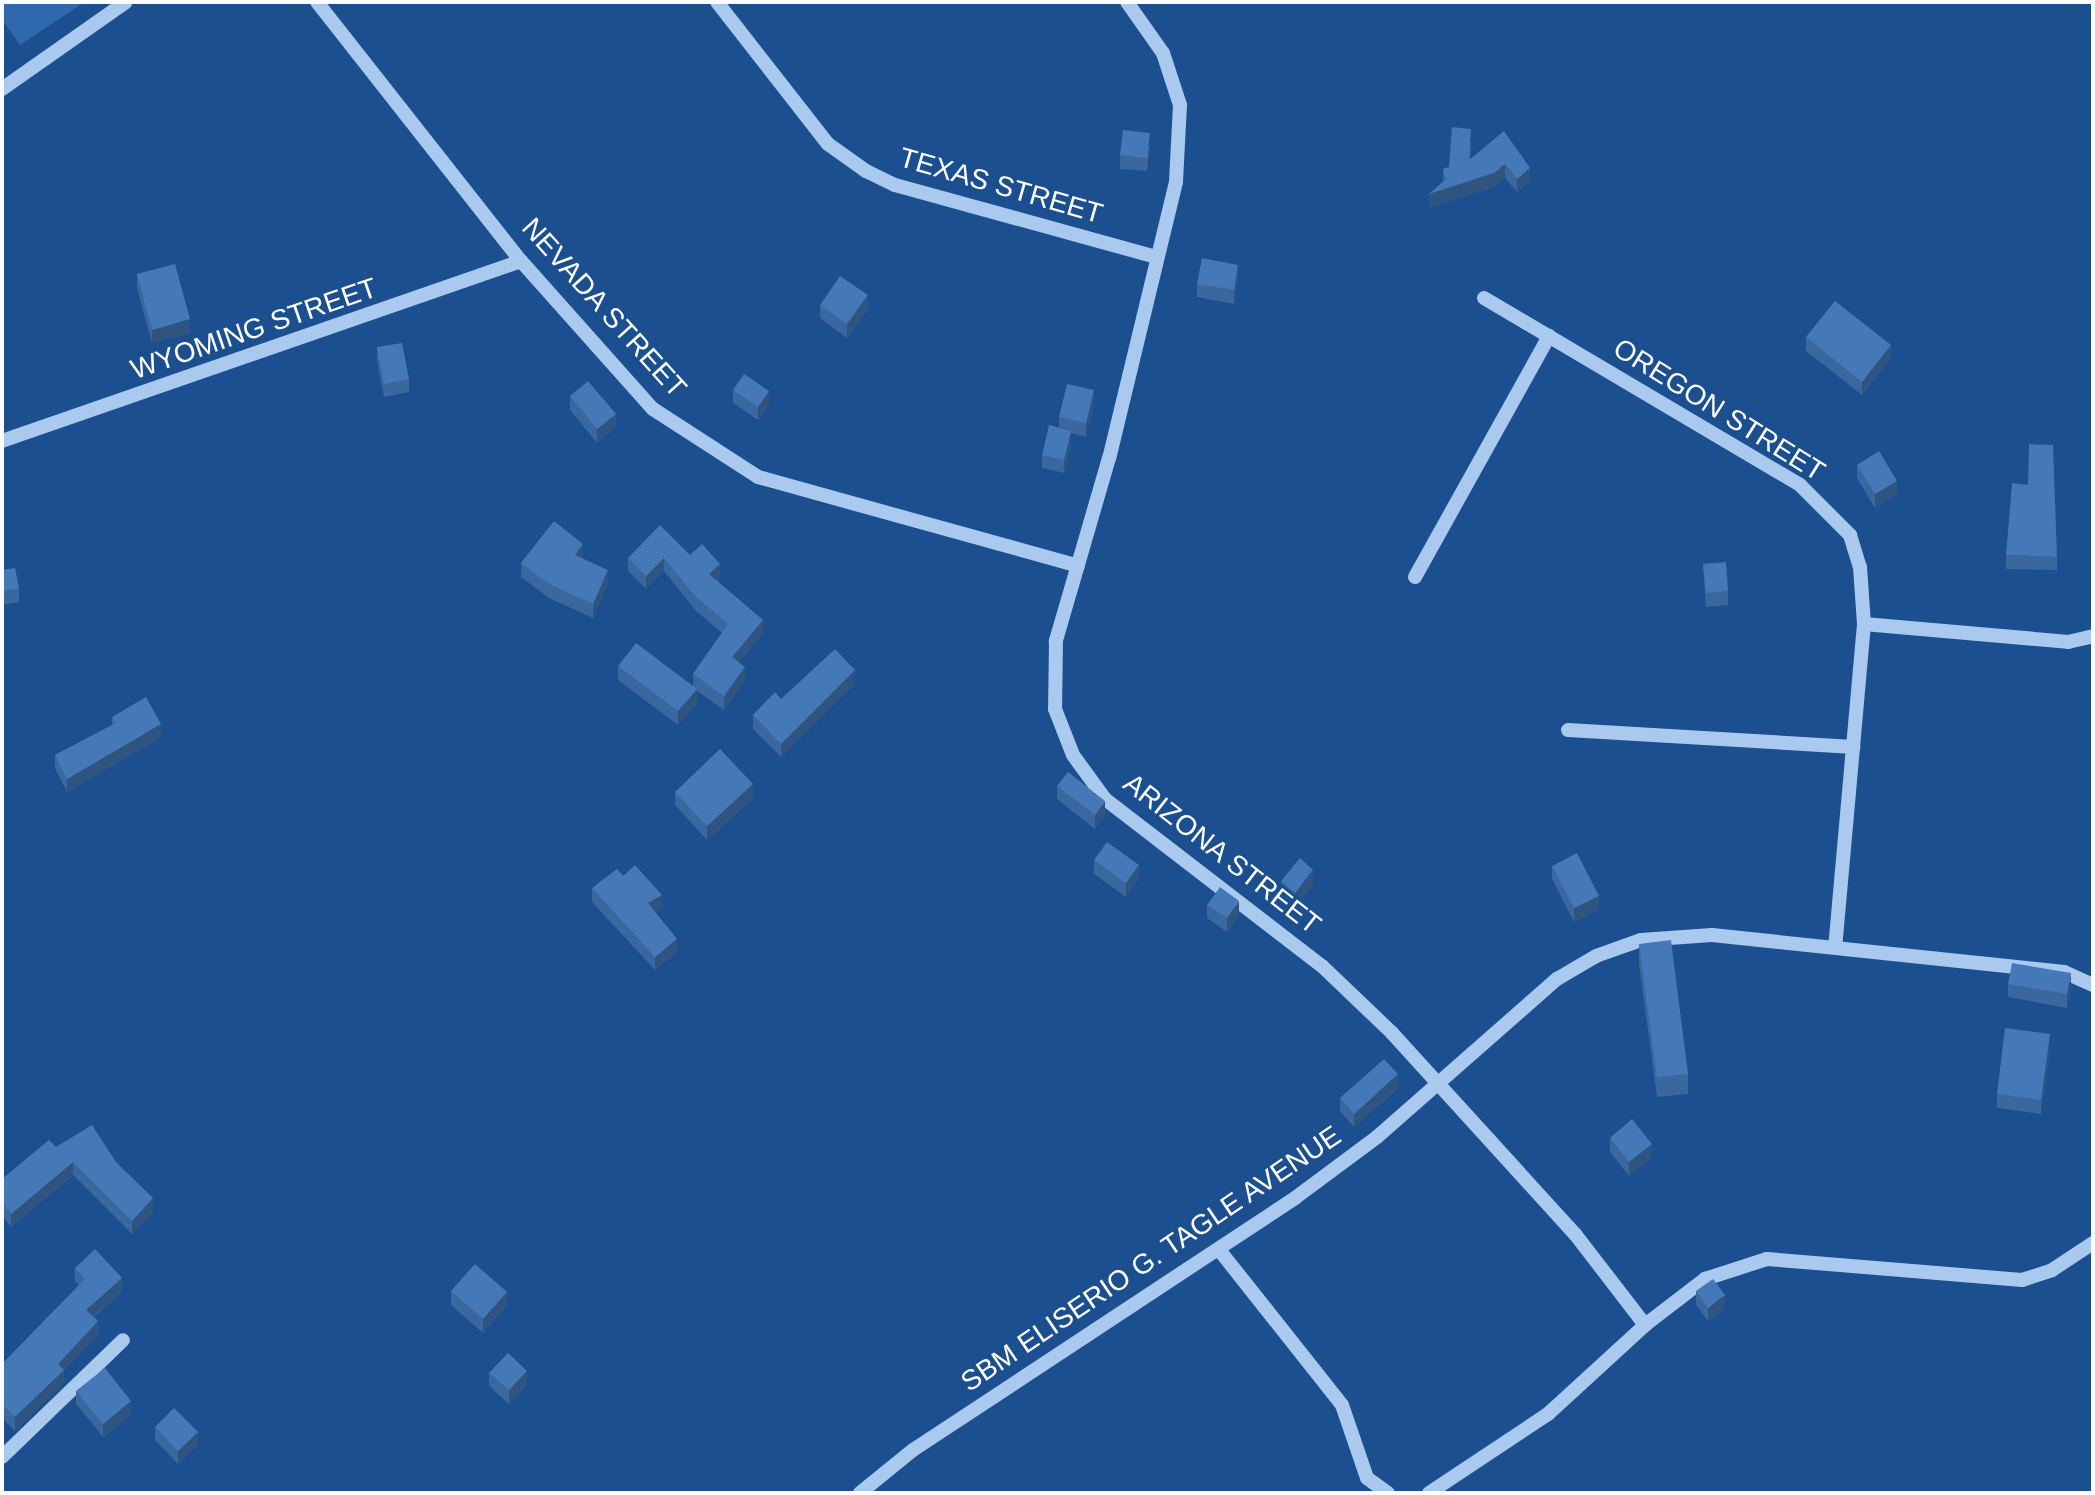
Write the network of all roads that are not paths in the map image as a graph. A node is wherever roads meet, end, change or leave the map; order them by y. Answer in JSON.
{"nodes":[{"id":1,"x":126,"y":2,"type":"edge"},
{"id":2,"x":317,"y":2,"type":"edge"},
{"id":3,"x":717,"y":2,"type":"edge"},
{"id":4,"x":1127,"y":2,"type":"edge"},
{"id":5,"x":2,"y":89,"type":"edge"},
{"id":6,"x":1156,"y":257,"type":"junction"},
{"id":7,"x":521,"y":261,"type":"junction"},
{"id":8,"x":1484,"y":298,"type":"dead end"},
{"id":9,"x":1549,"y":336,"type":"junction"},
{"id":10,"x":2,"y":441,"type":"edge"},
{"id":11,"x":1078,"y":566,"type":"junction"},
{"id":12,"x":1415,"y":577,"type":"dead end"},
{"id":13,"x":1864,"y":624,"type":"junction"},
{"id":14,"x":2093,"y":636,"type":"edge"},
{"id":15,"x":1568,"y":730,"type":"dead end"},
{"id":16,"x":1853,"y":747,"type":"junction"},
{"id":17,"x":1835,"y":947,"type":"junction"},
{"id":18,"x":2093,"y":985,"type":"edge"},
{"id":19,"x":1436,"y":1082,"type":"junction"},
{"id":20,"x":2093,"y":1243,"type":"edge"},
{"id":21,"x":1220,"y":1251,"type":"junction"},
{"id":22,"x":1645,"y":1325,"type":"junction"},
{"id":23,"x":123,"y":1340,"type":"dead end"},
{"id":24,"x":2,"y":1457,"type":"edge"},
{"id":25,"x":860,"y":1493,"type":"edge"},
{"id":26,"x":1388,"y":1493,"type":"edge"},
{"id":27,"x":1429,"y":1493,"type":"edge"}],
"edges":[{"from":1,"to":5,"type":"street"},
{"from":2,"to":7,"type":"street","name":"NEVADA STREET"},
{"from":3,"to":6,"type":"street","name":"TEXAS STREET"},
{"from":4,"to":6,"type":"street","name":"ARIZONA STREET"},
{"from":6,"to":11,"type":"street","name":"ARIZONA STREET"},
{"from":7,"to":10,"type":"street","name":"WYOMING STREET"},
{"from":7,"to":11,"type":"street","name":"NEVADA STREET"},
{"from":8,"to":9,"type":"street","name":"OREGON STREET"},
{"from":9,"to":12,"type":"street"},
{"from":9,"to":13,"type":"street","name":"OREGON STREET"},
{"from":11,"to":19,"type":"street","name":"ARIZONA STREET"},
{"from":13,"to":14,"type":"street"},
{"from":13,"to":16,"type":"street","name":"OREGON STREET"},
{"from":15,"to":16,"type":"street"},
{"from":16,"to":17,"type":"street","name":"OREGON STREET"},
{"from":17,"to":18,"type":"street","name":"SBM ELISERIO G. TAGLE AVENUE"},
{"from":17,"to":19,"type":"street","name":"SBM ELISERIO G. TAGLE AVENUE"},
{"from":19,"to":21,"type":"street","name":"SBM ELISERIO G. TAGLE AVENUE"},
{"from":19,"to":22,"type":"street","name":"ARIZONA STREET"},
{"from":20,"to":22,"type":"street"},
{"from":21,"to":25,"type":"street","name":"SBM ELISERIO G. TAGLE AVENUE"},
{"from":21,"to":26,"type":"street"},
{"from":22,"to":27,"type":"street"},
{"from":23,"to":24,"type":"street"}]}
